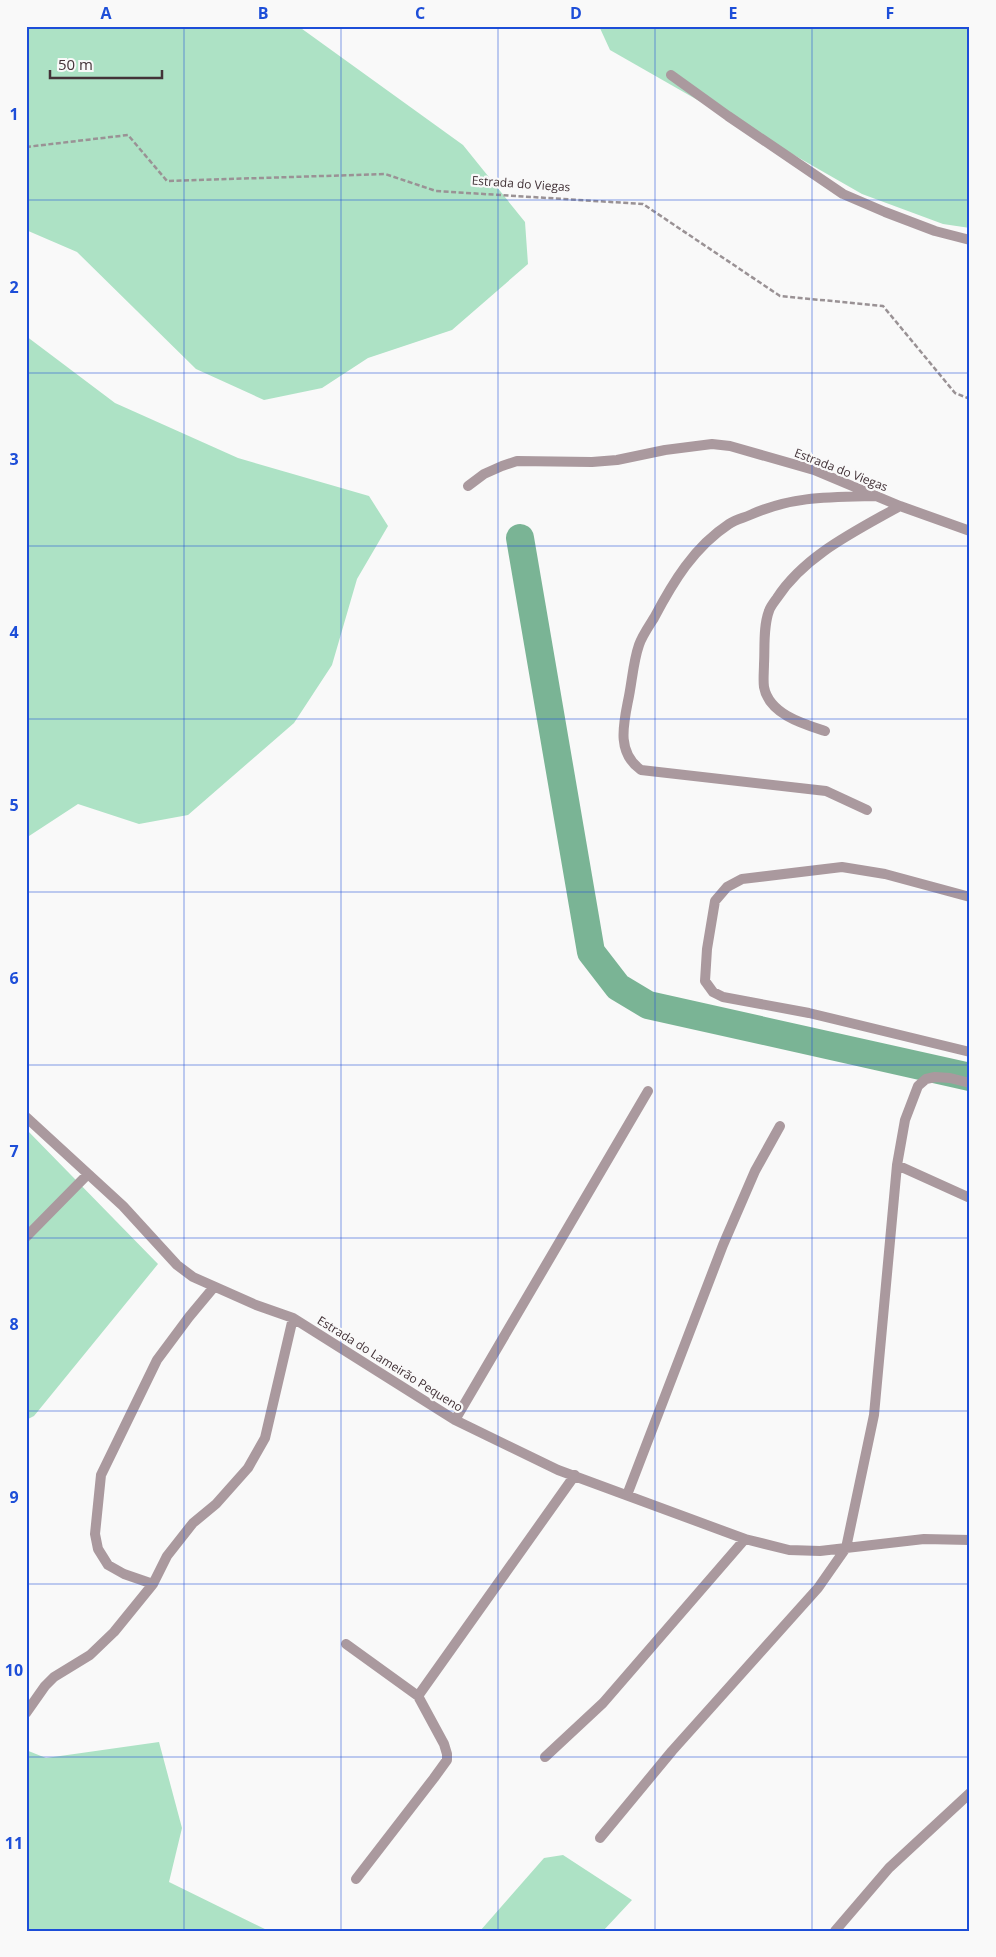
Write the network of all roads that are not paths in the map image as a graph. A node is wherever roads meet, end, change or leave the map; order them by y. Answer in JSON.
{"nodes":[{"id":1,"x":671,"y":76,"type":"dead end"},
{"id":2,"x":970,"y":240,"type":"edge"},
{"id":3,"x":468,"y":486,"type":"dead end"},
{"id":4,"x":876,"y":496,"type":"junction"},
{"id":5,"x":900,"y":506,"type":"junction"},
{"id":6,"x":970,"y":531,"type":"edge"},
{"id":7,"x":825,"y":731,"type":"dead end"},
{"id":8,"x":867,"y":810,"type":"dead end"},
{"id":9,"x":970,"y":897,"type":"edge"},
{"id":10,"x":970,"y":1052,"type":"edge"},
{"id":11,"x":970,"y":1083,"type":"edge"},
{"id":12,"x":648,"y":1091,"type":"dead end"},
{"id":13,"x":26,"y":1117,"type":"edge"},
{"id":14,"x":780,"y":1126,"type":"dead end"},
{"id":15,"x":897,"y":1166,"type":"junction"},
{"id":16,"x":88,"y":1174,"type":"junction"},
{"id":17,"x":970,"y":1198,"type":"edge"},
{"id":18,"x":26,"y":1237,"type":"edge"},
{"id":19,"x":214,"y":1287,"type":"junction"},
{"id":20,"x":293,"y":1318,"type":"junction"},
{"id":21,"x":455,"y":1420,"type":"junction"},
{"id":22,"x":575,"y":1475,"type":"junction"},
{"id":23,"x":627,"y":1495,"type":"junction"},
{"id":24,"x":744,"y":1539,"type":"junction"},
{"id":25,"x":970,"y":1540,"type":"edge"},
{"id":26,"x":846,"y":1548,"type":"junction"},
{"id":27,"x":153,"y":1584,"type":"junction"},
{"id":28,"x":346,"y":1644,"type":"dead end"},
{"id":29,"x":418,"y":1696,"type":"junction"},
{"id":30,"x":26,"y":1712,"type":"edge"},
{"id":31,"x":545,"y":1757,"type":"dead end"},
{"id":32,"x":970,"y":1793,"type":"edge"},
{"id":33,"x":600,"y":1838,"type":"dead end"},
{"id":34,"x":356,"y":1880,"type":"dead end"},
{"id":35,"x":835,"y":1931,"type":"edge"}],
"edges":[{"from":1,"to":2,"type":"street"},
{"from":3,"to":4,"type":"street","name":"Estrada do Viegas"},
{"from":4,"to":5,"type":"street","name":"Estrada do Viegas"},
{"from":4,"to":8,"type":"street"},
{"from":5,"to":6,"type":"street","name":"Estrada do Viegas"},
{"from":5,"to":7,"type":"street"},
{"from":9,"to":10,"type":"street"},
{"from":11,"to":15,"type":"street"},
{"from":12,"to":21,"type":"street"},
{"from":13,"to":16,"type":"street","name":"Estrada do Lameirão Pequeno"},
{"from":14,"to":23,"type":"street"},
{"from":15,"to":17,"type":"street"},
{"from":15,"to":26,"type":"street"},
{"from":16,"to":18,"type":"street"},
{"from":16,"to":19,"type":"street","name":"Estrada do Lameirão Pequeno"},
{"from":19,"to":20,"type":"street","name":"Estrada do Lameirão Pequeno"},
{"from":19,"to":27,"type":"street"},
{"from":20,"to":21,"type":"street","name":"Estrada do Lameirão Pequeno"},
{"from":20,"to":27,"type":"street"},
{"from":21,"to":22,"type":"street","name":"Estrada do Lameirão Pequeno"},
{"from":22,"to":23,"type":"street","name":"Estrada do Lameirão Pequeno"},
{"from":22,"to":29,"type":"street"},
{"from":23,"to":24,"type":"street","name":"Estrada do Lameirão Pequeno"},
{"from":24,"to":26,"type":"street","name":"Estrada do Lameirão Pequeno"},
{"from":24,"to":31,"type":"street"},
{"from":25,"to":26,"type":"street","name":"Estrada do Lameirão Pequeno"},
{"from":26,"to":33,"type":"street"},
{"from":27,"to":30,"type":"street"},
{"from":28,"to":29,"type":"street"},
{"from":29,"to":34,"type":"street"},
{"from":32,"to":35,"type":"street"}]}
